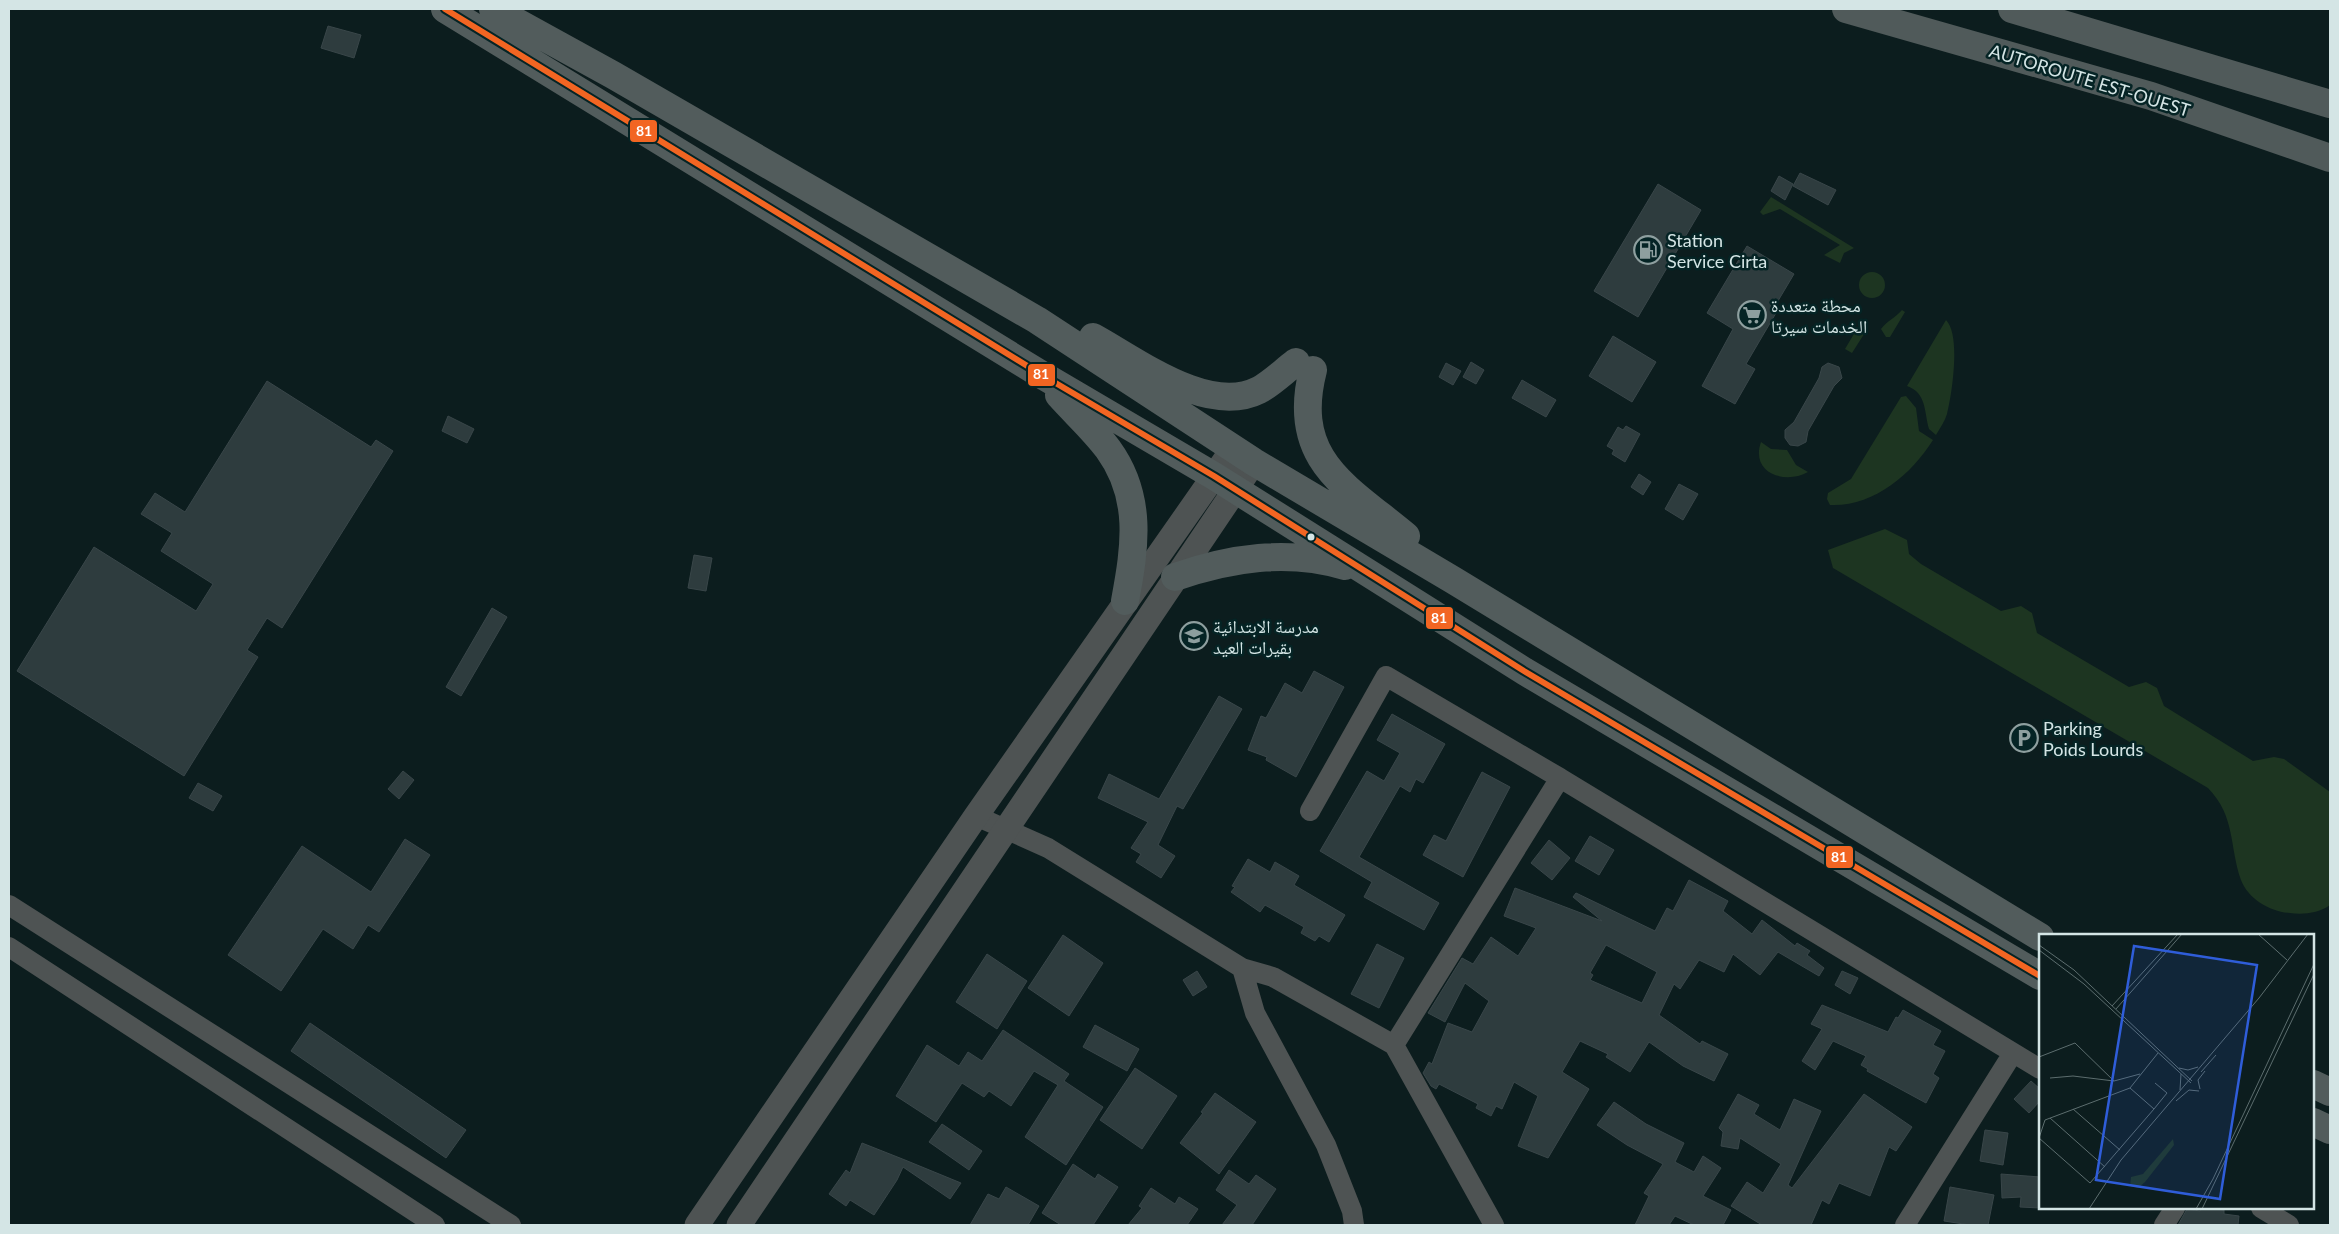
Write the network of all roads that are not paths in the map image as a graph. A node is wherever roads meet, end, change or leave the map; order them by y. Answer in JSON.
{"nodes":[{"id":1,"x":445,"y":9,"type":"edge"},
{"id":2,"x":493,"y":9,"type":"edge"},
{"id":3,"x":1846,"y":9,"type":"edge"},
{"id":4,"x":2012,"y":9,"type":"edge"},
{"id":5,"x":2330,"y":104,"type":"edge"},
{"id":6,"x":2330,"y":158,"type":"edge"},
{"id":7,"x":1036,"y":320,"type":"junction"},
{"id":8,"x":1042,"y":375,"type":"junction"},
{"id":9,"x":1243,"y":456,"type":"junction"},
{"id":10,"x":1225,"y":483,"type":"junction"},
{"id":11,"x":1364,"y":571,"type":"junction"},
{"id":12,"x":1175,"y":577,"type":"junction"},
{"id":13,"x":1453,"y":580,"type":"junction"},
{"id":14,"x":1125,"y":601,"type":"junction"},
{"id":15,"x":1560,"y":778,"type":"junction"},
{"id":16,"x":1310,"y":811,"type":"dead end"},
{"id":17,"x":976,"y":816,"type":"junction"},
{"id":18,"x":1007,"y":830,"type":"junction"},
{"id":19,"x":9,"y":905,"type":"edge"},
{"id":20,"x":2039,"y":936,"type":"edge"},
{"id":21,"x":9,"y":947,"type":"edge"},
{"id":22,"x":1242,"y":968,"type":"junction"},
{"id":23,"x":2039,"y":975,"type":"edge"},
{"id":24,"x":1394,"y":1045,"type":"junction"},
{"id":25,"x":2013,"y":1053,"type":"junction"},
{"id":26,"x":2039,"y":1069,"type":"edge"},
{"id":27,"x":2314,"y":1084,"type":"edge"},
{"id":28,"x":2330,"y":1092,"type":"edge"},
{"id":29,"x":2314,"y":1122,"type":"edge"},
{"id":30,"x":2330,"y":1130,"type":"edge"},
{"id":31,"x":2174,"y":1209,"type":"edge"},
{"id":32,"x":2263,"y":1209,"type":"edge"},
{"id":33,"x":1349,"y":1221,"type":"edge"},
{"id":34,"x":435,"y":1225,"type":"edge"},
{"id":35,"x":511,"y":1225,"type":"edge"},
{"id":36,"x":697,"y":1225,"type":"edge"},
{"id":37,"x":739,"y":1225,"type":"edge"},
{"id":38,"x":1494,"y":1225,"type":"edge"},
{"id":39,"x":1905,"y":1225,"type":"edge"},
{"id":40,"x":2164,"y":1225,"type":"edge"},
{"id":41,"x":2289,"y":1225,"type":"edge"}],
"edges":[{"from":1,"to":8,"type":"highway"},
{"from":2,"to":7,"type":"highway"},
{"from":3,"to":6,"type":"highway","name":"AUTOROUTE EST-OUEST"},
{"from":4,"to":5,"type":"highway"},
{"from":7,"to":9,"type":"highway"},
{"from":7,"to":13,"type":"highway"},
{"from":8,"to":10,"type":"highway"},
{"from":8,"to":14,"type":"highway"},
{"from":9,"to":10,"type":"street"},
{"from":9,"to":13,"type":"highway"},
{"from":10,"to":11,"type":"highway"},
{"from":10,"to":12,"type":"street"},
{"from":10,"to":14,"type":"street"},
{"from":11,"to":12,"type":"highway"},
{"from":11,"to":23,"type":"highway"},
{"from":12,"to":18,"type":"street"},
{"from":13,"to":20,"type":"highway"},
{"from":14,"to":17,"type":"street"},
{"from":15,"to":16,"type":"street"},
{"from":15,"to":24,"type":"street"},
{"from":15,"to":25,"type":"street"},
{"from":17,"to":18,"type":"street"},
{"from":17,"to":36,"type":"street"},
{"from":18,"to":22,"type":"street"},
{"from":18,"to":37,"type":"street"},
{"from":19,"to":35,"type":"street"},
{"from":21,"to":34,"type":"street"},
{"from":22,"to":24,"type":"street"},
{"from":22,"to":33,"type":"street"},
{"from":24,"to":38,"type":"street"},
{"from":25,"to":26,"type":"street"},
{"from":25,"to":39,"type":"street"},
{"from":27,"to":28,"type":"highway"},
{"from":29,"to":30,"type":"highway"},
{"from":31,"to":40,"type":"street"},
{"from":32,"to":41,"type":"street"}]}
